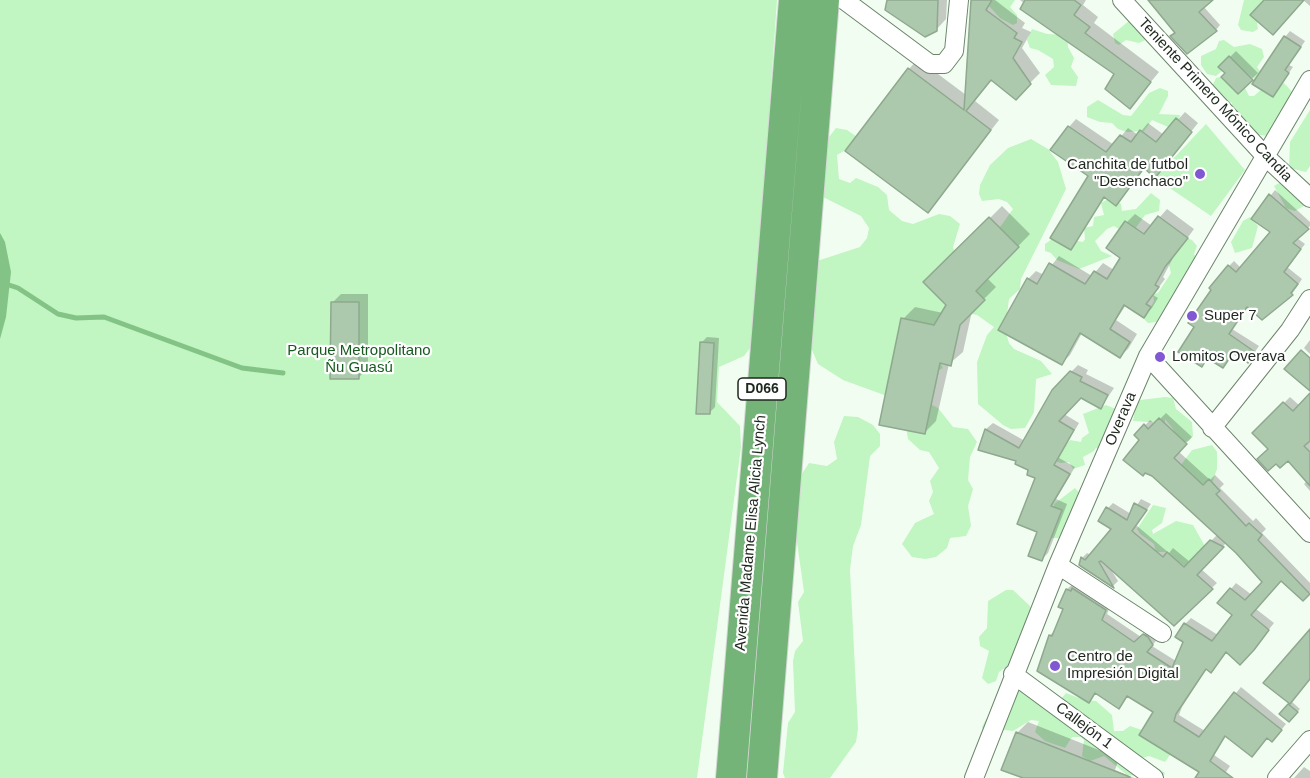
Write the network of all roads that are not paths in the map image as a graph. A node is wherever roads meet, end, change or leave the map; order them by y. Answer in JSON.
{"nodes":[{"id":1,"x":794,"y":0,"type":"edge"},
{"id":2,"x":824,"y":0,"type":"edge"},
{"id":3,"x":844,"y":0,"type":"edge"},
{"id":4,"x":959,"y":0,"type":"edge"},
{"id":5,"x":1122,"y":0,"type":"edge"},
{"id":6,"x":1310,"y":80,"type":"edge"},
{"id":7,"x":1267,"y":158,"type":"junction"},
{"id":8,"x":1310,"y":198,"type":"edge"},
{"id":9,"x":1310,"y":299,"type":"edge"},
{"id":10,"x":1148,"y":356,"type":"junction"},
{"id":11,"x":1212,"y":428,"type":"junction"},
{"id":12,"x":1310,"y":533,"type":"edge"},
{"id":13,"x":1058,"y":564,"type":"junction"},
{"id":14,"x":1162,"y":633,"type":"dead end"},
{"id":15,"x":1013,"y":674,"type":"junction"},
{"id":16,"x":1310,"y":740,"type":"edge"},
{"id":17,"x":731,"y":778,"type":"edge"},
{"id":18,"x":762,"y":778,"type":"edge"},
{"id":19,"x":974,"y":778,"type":"edge"},
{"id":20,"x":1154,"y":778,"type":"edge"},
{"id":21,"x":1277,"y":778,"type":"edge"}],
"edges":[{"from":1,"to":17,"type":"highway","name":"Avenida Madame Elisa Alicia Lynch","number":"D066"},
{"from":2,"to":18,"type":"highway","name":"Avenida Madame Elisa Alicia Lynch","number":"D066"},
{"from":3,"to":4,"type":"street"},
{"from":5,"to":7,"type":"street","name":"Teniente Primero Mónico Candia"},
{"from":6,"to":7,"type":"street","name":"Overava"},
{"from":7,"to":8,"type":"street","name":"Teniente Primero Mónico Candia"},
{"from":7,"to":10,"type":"street","name":"Overava"},
{"from":9,"to":11,"type":"street"},
{"from":10,"to":11,"type":"street"},
{"from":10,"to":13,"type":"street","name":"Overava"},
{"from":11,"to":12,"type":"street"},
{"from":13,"to":14,"type":"street"},
{"from":13,"to":15,"type":"street","name":"Overava"},
{"from":15,"to":19,"type":"street","name":"Overava"},
{"from":15,"to":20,"type":"street","name":"Callejón 1"},
{"from":16,"to":21,"type":"street"}]}
